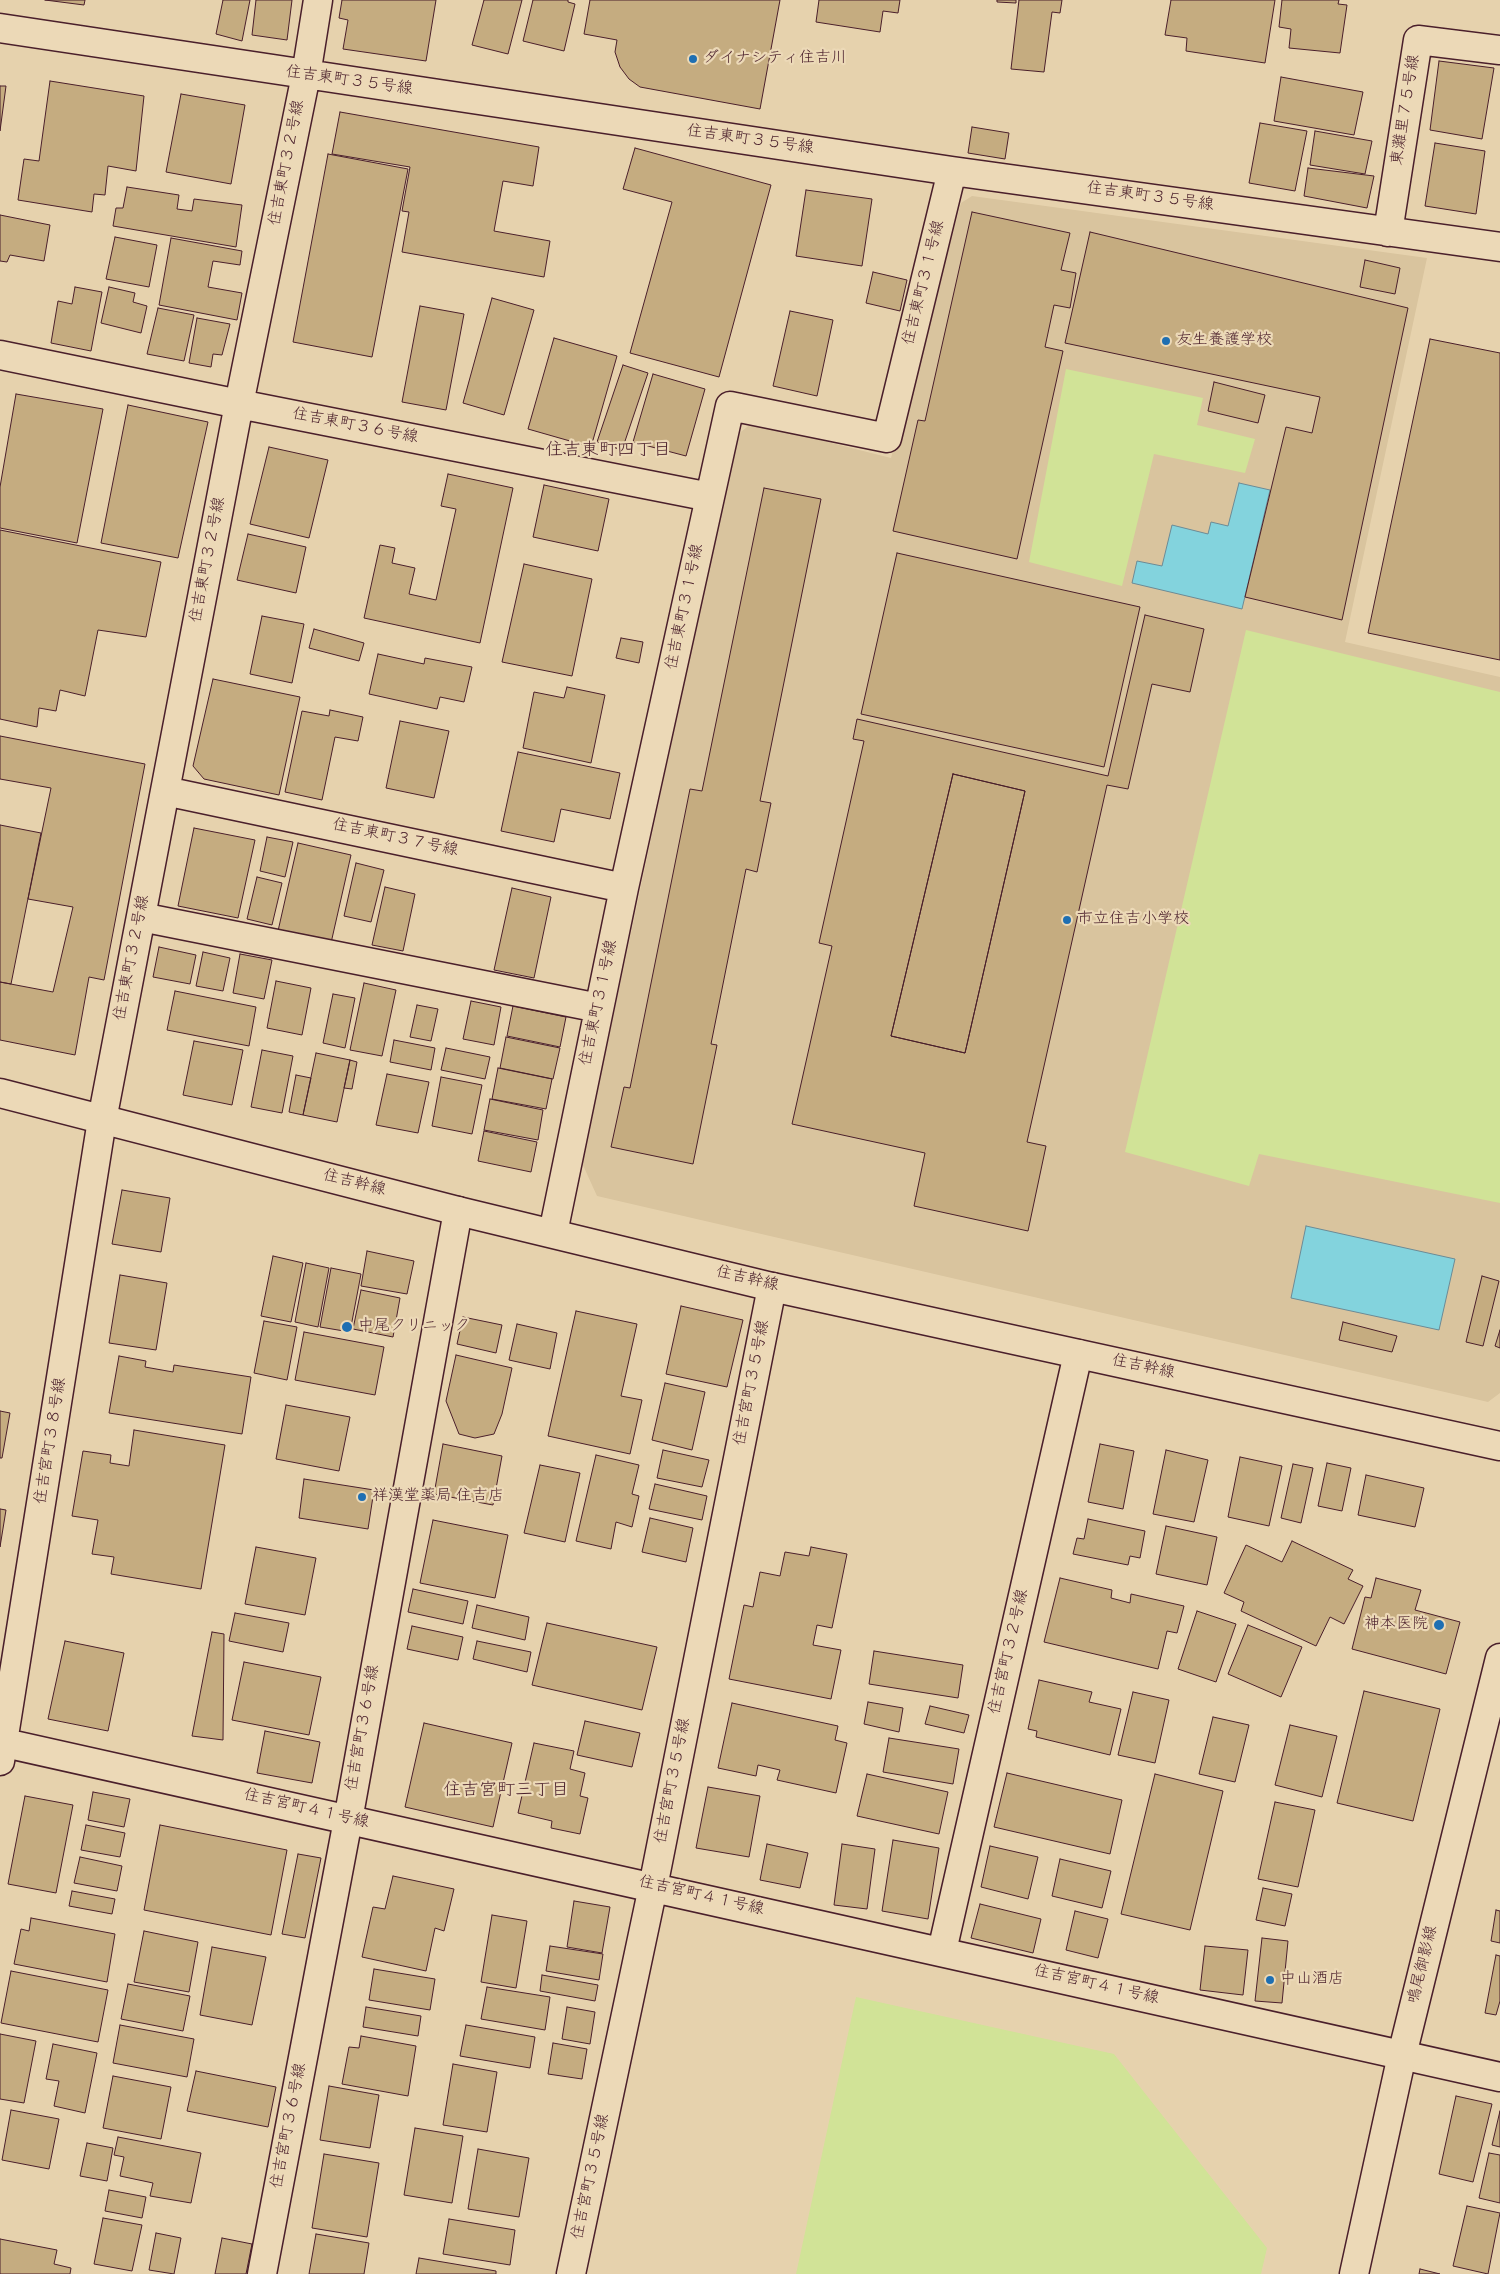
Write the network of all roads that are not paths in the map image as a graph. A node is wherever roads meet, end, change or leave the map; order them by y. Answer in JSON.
{"nodes":[{"id":1,"x":318,"y":0,"type":"edge"},
{"id":2,"x":0,"y":28,"type":"edge"},
{"id":3,"x":1500,"y":50,"type":"edge"},
{"id":4,"x":306,"y":75,"type":"junction"},
{"id":5,"x":952,"y":171,"type":"junction"},
{"id":6,"x":1388,"y":232,"type":"junction"},
{"id":7,"x":1500,"y":247,"type":"edge"},
{"id":8,"x":0,"y":355,"type":"edge"},
{"id":9,"x":239,"y":404,"type":"junction"},
{"id":10,"x":710,"y":497,"type":"junction"},
{"id":11,"x":165,"y":791,"type":"junction"},
{"id":12,"x":624,"y":888,"type":"junction"},
{"id":13,"x":142,"y":917,"type":"junction"},
{"id":14,"x":599,"y":1008,"type":"junction"},
{"id":15,"x":0,"y":1093,"type":"edge"},
{"id":16,"x":102,"y":1120,"type":"junction"},
{"id":17,"x":458,"y":1211,"type":"junction"},
{"id":18,"x":554,"y":1233,"type":"junction"},
{"id":19,"x":772,"y":1286,"type":"junction"},
{"id":20,"x":1078,"y":1354,"type":"junction"},
{"id":21,"x":1500,"y":1446,"type":"edge"},
{"id":22,"x":1500,"y":1658,"type":"edge"},
{"id":23,"x":1,"y":1748,"type":"edge"},
{"id":24,"x":348,"y":1820,"type":"junction"},
{"id":25,"x":654,"y":1887,"type":"junction"},
{"id":26,"x":942,"y":1951,"type":"junction"},
{"id":27,"x":1402,"y":2055,"type":"junction"},
{"id":28,"x":1500,"y":2077,"type":"edge"},
{"id":29,"x":262,"y":2274,"type":"edge"},
{"id":30,"x":571,"y":2274,"type":"edge"},
{"id":31,"x":1354,"y":2274,"type":"edge"}],
"edges":[{"from":1,"to":4,"type":"street","name":"住吉東町３２号線"},
{"from":2,"to":4,"type":"street","name":"住吉東町３５号線"},
{"from":3,"to":6,"type":"street","name":"東灘里７５号線"},
{"from":4,"to":5,"type":"street","name":"住吉東町３５号線"},
{"from":4,"to":9,"type":"street","name":"住吉東町３２号線"},
{"from":5,"to":6,"type":"street","name":"住吉東町３５号線"},
{"from":5,"to":10,"type":"street","name":"住吉東町３１号線"},
{"from":6,"to":7,"type":"street","name":"住吉東町３５号線"},
{"from":8,"to":9,"type":"street","name":"住吉東町３６号線"},
{"from":9,"to":10,"type":"street","name":"住吉東町３６号線"},
{"from":9,"to":11,"type":"street","name":"住吉東町３２号線"},
{"from":10,"to":12,"type":"street","name":"住吉東町３１号線"},
{"from":11,"to":12,"type":"street","name":"住吉東町３７号線"},
{"from":11,"to":13,"type":"street","name":"住吉東町３２号線"},
{"from":12,"to":14,"type":"street","name":"住吉東町３１号線"},
{"from":13,"to":14,"type":"street"},
{"from":13,"to":16,"type":"street","name":"住吉東町３２号線"},
{"from":14,"to":18,"type":"street","name":"住吉東町３１号線"},
{"from":15,"to":16,"type":"street","name":"住吉幹線"},
{"from":16,"to":17,"type":"street","name":"住吉幹線"},
{"from":16,"to":23,"type":"street","name":"住吉宮町３８号線"},
{"from":17,"to":18,"type":"street","name":"住吉幹線"},
{"from":17,"to":24,"type":"street","name":"住吉宮町３６号線"},
{"from":18,"to":19,"type":"street","name":"住吉幹線"},
{"from":19,"to":20,"type":"street","name":"住吉幹線"},
{"from":19,"to":25,"type":"street","name":"住吉宮町３５号線"},
{"from":20,"to":21,"type":"street","name":"住吉幹線"},
{"from":20,"to":26,"type":"street","name":"住吉宮町３２号線"},
{"from":22,"to":27,"type":"street","name":"鳴尾御影線"},
{"from":23,"to":24,"type":"street","name":"住吉宮町４１号線"},
{"from":24,"to":25,"type":"street","name":"住吉宮町４１号線"},
{"from":24,"to":29,"type":"street","name":"住吉宮町３６号線"},
{"from":25,"to":26,"type":"street","name":"住吉宮町４１号線"},
{"from":25,"to":30,"type":"street","name":"住吉宮町３５号線"},
{"from":26,"to":27,"type":"street","name":"住吉宮町４１号線"},
{"from":27,"to":28,"type":"street","name":"住吉宮町４１号線"},
{"from":27,"to":31,"type":"street","name":"鳴尾御影線"}]}
